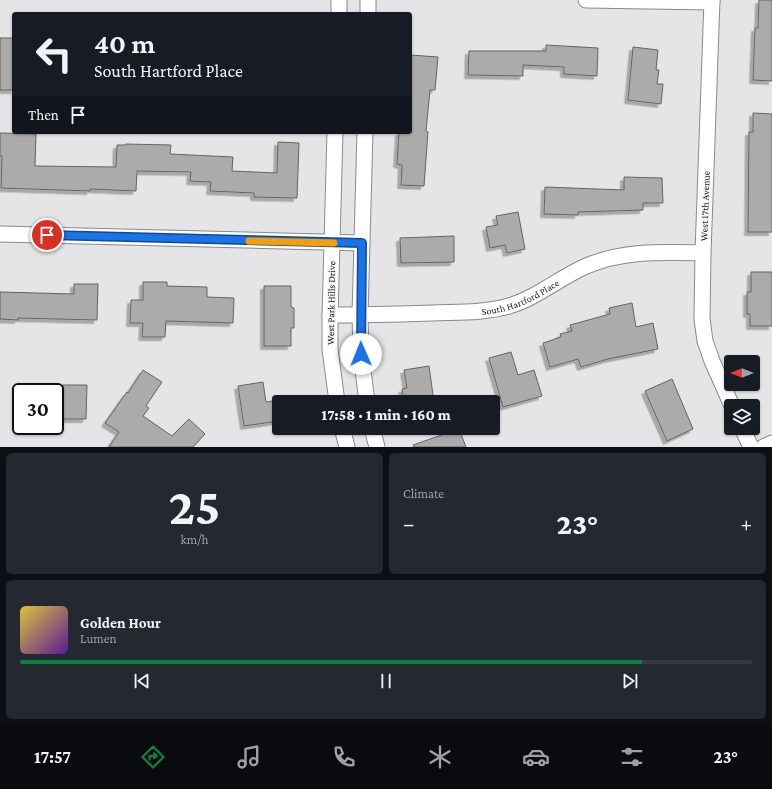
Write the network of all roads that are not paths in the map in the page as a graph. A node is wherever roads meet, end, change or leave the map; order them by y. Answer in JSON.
{"nodes":[{"id":1,"x":339,"y":0,"type":"edge"},
{"id":2,"x":368,"y":0,"type":"edge"},
{"id":3,"x":586,"y":0,"type":"edge"},
{"id":4,"x":712,"y":1,"type":"edge"},
{"id":5,"x":339,"y":12,"type":"edge"},
{"id":6,"x":368,"y":12,"type":"edge"},
{"id":7,"x":335,"y":134,"type":"edge"},
{"id":8,"x":365,"y":134,"type":"edge"},
{"id":9,"x":0,"y":234,"type":"edge"},
{"id":10,"x":332,"y":243,"type":"junction"},
{"id":11,"x":362,"y":243,"type":"junction"},
{"id":12,"x":703,"y":253,"type":"junction"},
{"id":13,"x":330,"y":315,"type":"junction"},
{"id":14,"x":360,"y":315,"type":"junction"},
{"id":15,"x":336,"y":395,"type":"edge"},
{"id":16,"x":366,"y":395,"type":"edge"},
{"id":17,"x":729,"y":399,"type":"edge"},
{"id":18,"x":344,"y":435,"type":"edge"},
{"id":19,"x":374,"y":435,"type":"edge"},
{"id":20,"x":745,"y":435,"type":"edge"},
{"id":21,"x":772,"y":443,"type":"edge"},
{"id":22,"x":347,"y":447,"type":"edge"},
{"id":23,"x":377,"y":447,"type":"edge"},
{"id":24,"x":751,"y":447,"type":"edge"},
{"id":25,"x":763,"y":447,"type":"edge"}],
"edges":[{"from":1,"to":5,"type":"street"},
{"from":2,"to":6,"type":"street"},
{"from":3,"to":4,"type":"street"},
{"from":4,"to":12,"type":"street","name":"West 17th Avenue"},
{"from":7,"to":10,"type":"street","name":"West Park Hills Drive"},
{"from":8,"to":11,"type":"street"},
{"from":9,"to":10,"type":"street"},
{"from":10,"to":11,"type":"street"},
{"from":10,"to":13,"type":"street","name":"West Park Hills Drive"},
{"from":11,"to":14,"type":"street"},
{"from":12,"to":14,"type":"street","name":"South Hartford Place"},
{"from":12,"to":17,"type":"street","name":"West 17th Avenue"},
{"from":13,"to":14,"type":"street","name":"South Hartford Place"},
{"from":13,"to":15,"type":"street","name":"West Park Hills Drive"},
{"from":14,"to":16,"type":"street"},
{"from":18,"to":22,"type":"street"},
{"from":19,"to":23,"type":"street"},
{"from":20,"to":24,"type":"street"},
{"from":21,"to":25,"type":"street"}]}
